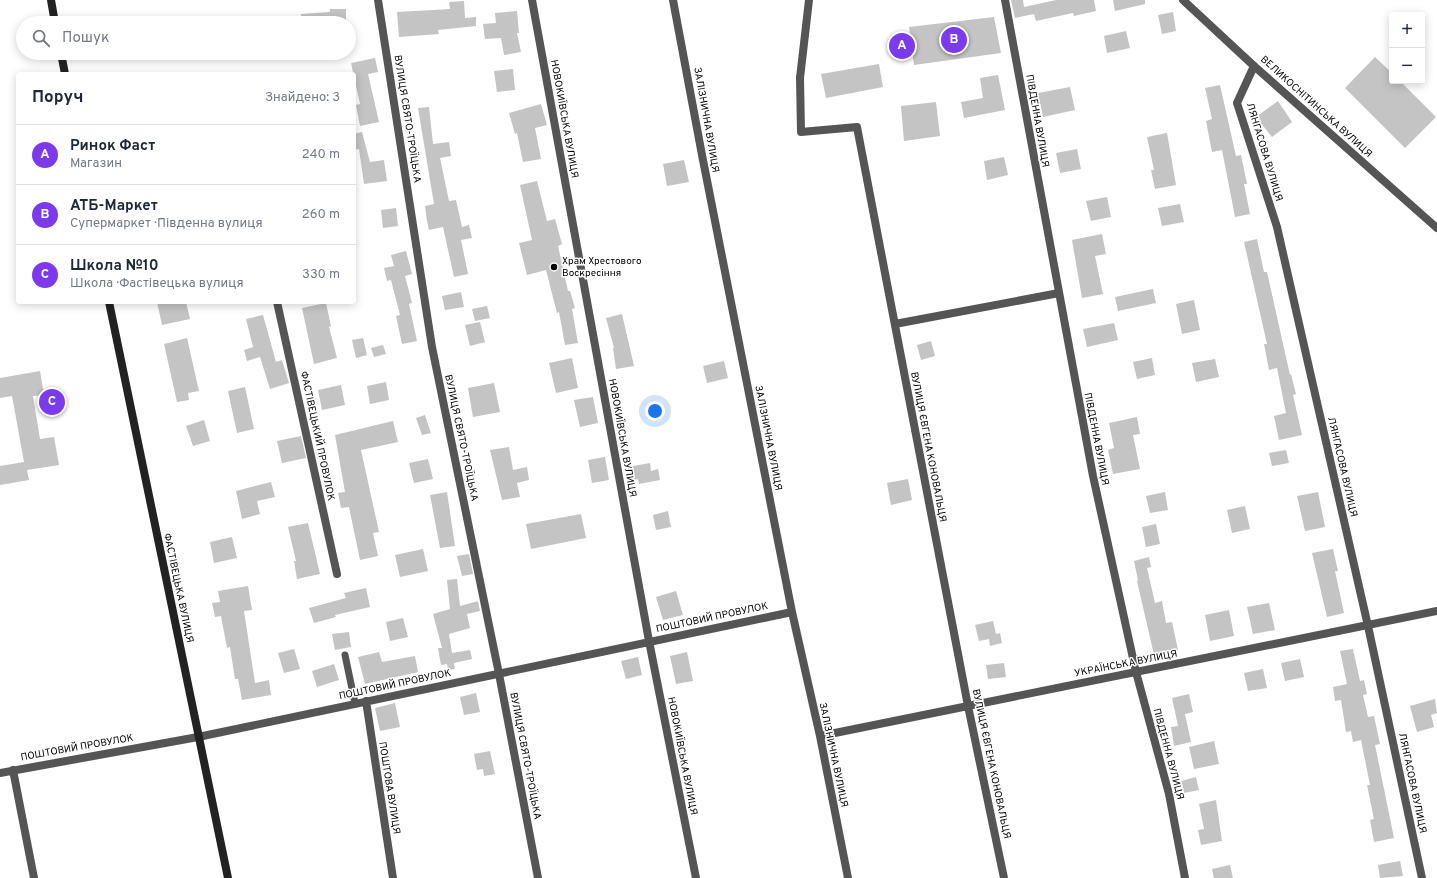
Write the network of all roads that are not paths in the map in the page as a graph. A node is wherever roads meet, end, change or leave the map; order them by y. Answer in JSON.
{"nodes":[{"id":1,"x":51,"y":0,"type":"edge"},
{"id":2,"x":378,"y":0,"type":"edge"},
{"id":3,"x":532,"y":0,"type":"edge"},
{"id":4,"x":674,"y":0,"type":"edge"},
{"id":5,"x":809,"y":0,"type":"edge"},
{"id":6,"x":1005,"y":0,"type":"edge"},
{"id":7,"x":1183,"y":0,"type":"edge"},
{"id":8,"x":54,"y":16,"type":"edge"},
{"id":9,"x":62,"y":60,"type":"edge"},
{"id":10,"x":1254,"y":66,"type":"junction"},
{"id":11,"x":65,"y":72,"type":"edge"},
{"id":12,"x":1437,"y":228,"type":"edge"},
{"id":13,"x":1059,"y":294,"type":"junction"},
{"id":14,"x":109,"y":304,"type":"edge"},
{"id":15,"x":277,"y":304,"type":"edge"},
{"id":16,"x":895,"y":324,"type":"junction"},
{"id":17,"x":337,"y":574,"type":"dead end"},
{"id":18,"x":1437,"y":611,"type":"edge"},
{"id":19,"x":792,"y":612,"type":"junction"},
{"id":20,"x":1368,"y":626,"type":"junction"},
{"id":21,"x":649,"y":641,"type":"junction"},
{"id":22,"x":345,"y":655,"type":"dead end"},
{"id":23,"x":1136,"y":672,"type":"junction"},
{"id":24,"x":499,"y":674,"type":"junction"},
{"id":25,"x":366,"y":701,"type":"junction"},
{"id":26,"x":355,"y":703,"type":"junction"},
{"id":27,"x":968,"y":706,"type":"junction"},
{"id":28,"x":198,"y":736,"type":"junction"},
{"id":29,"x":820,"y":736,"type":"junction"},
{"id":30,"x":13,"y":770,"type":"junction"},
{"id":31,"x":0,"y":773,"type":"edge"},
{"id":32,"x":34,"y":878,"type":"edge"},
{"id":33,"x":228,"y":878,"type":"edge"},
{"id":34,"x":394,"y":878,"type":"edge"},
{"id":35,"x":538,"y":878,"type":"edge"},
{"id":36,"x":696,"y":878,"type":"edge"},
{"id":37,"x":848,"y":878,"type":"edge"},
{"id":38,"x":1004,"y":878,"type":"edge"},
{"id":39,"x":1185,"y":878,"type":"edge"},
{"id":40,"x":1422,"y":878,"type":"edge"}],
"edges":[{"from":1,"to":8,"type":"main road"},
{"from":2,"to":24,"type":"street","name":"ВУЛИЦЯ СВЯТО-ТРОЇЦЬКА"},
{"from":3,"to":21,"type":"street","name":"НОВОКИЇВСЬКА ВУЛИЦЯ"},
{"from":4,"to":19,"type":"street","name":"ЗАЛІЗНИЧНА ВУЛИЦЯ"},
{"from":5,"to":16,"type":"street","name":"ВУЛИЦЯ ЄВГЕНА КОНОВАЛЬЦЯ"},
{"from":6,"to":13,"type":"street","name":"ПІВДЕННА ВУЛИЦЯ"},
{"from":7,"to":10,"type":"street","name":"ВЕЛИКОСНІТИНСЬКА ВУЛИЦЯ"},
{"from":9,"to":11,"type":"main road"},
{"from":10,"to":12,"type":"street","name":"ВЕЛИКОСНІТИНСЬКА ВУЛИЦЯ"},
{"from":10,"to":20,"type":"street","name":"ЛЯНГАСОВА ВУЛИЦЯ"},
{"from":13,"to":16,"type":"street"},
{"from":13,"to":23,"type":"street","name":"ПІВДЕННА ВУЛИЦЯ"},
{"from":14,"to":28,"type":"main road","name":"ФАСТІВЕЦЬКА ВУЛИЦЯ"},
{"from":15,"to":17,"type":"street","name":"ФАСТІВЕЦЬКИЙ ПРОВУЛОК"},
{"from":16,"to":27,"type":"street","name":"ВУЛИЦЯ ЄВГЕНА КОНОВАЛЬЦЯ"},
{"from":18,"to":20,"type":"street","name":"УКРАЇНСЬКА ВУЛИЦЯ"},
{"from":19,"to":21,"type":"street","name":"ПОШТОВИЙ ПРОВУЛОК"},
{"from":19,"to":29,"type":"street","name":"ЗАЛІЗНИЧНА ВУЛИЦЯ"},
{"from":20,"to":23,"type":"street","name":"УКРАЇНСЬКА ВУЛИЦЯ"},
{"from":20,"to":40,"type":"street","name":"ЛЯНГАСОВА ВУЛИЦЯ"},
{"from":21,"to":24,"type":"street","name":"ПОШТОВИЙ ПРОВУЛОК"},
{"from":21,"to":36,"type":"street","name":"НОВОКИЇВСЬКА ВУЛИЦЯ"},
{"from":22,"to":26,"type":"lane"},
{"from":23,"to":27,"type":"street","name":"УКРАЇНСЬКА ВУЛИЦЯ"},
{"from":23,"to":39,"type":"street","name":"ПІВДЕННА ВУЛИЦЯ"},
{"from":24,"to":25,"type":"street","name":"ПОШТОВИЙ ПРОВУЛОК"},
{"from":24,"to":35,"type":"street","name":"ВУЛИЦЯ СВЯТО-ТРОЇЦЬКА"},
{"from":25,"to":26,"type":"street","name":"ПОШТОВИЙ ПРОВУЛОК"},
{"from":25,"to":34,"type":"street","name":"ПОШТОВА ВУЛИЦЯ"},
{"from":26,"to":28,"type":"street","name":"ПОШТОВИЙ ПРОВУЛОК"},
{"from":27,"to":29,"type":"street","name":"УКРАЇНСЬКА ВУЛИЦЯ"},
{"from":27,"to":38,"type":"street","name":"ВУЛИЦЯ ЄВГЕНА КОНОВАЛЬЦЯ"},
{"from":28,"to":30,"type":"street","name":"ПОШТОВИЙ ПРОВУЛОК"},
{"from":28,"to":33,"type":"main road","name":"ФАСТІВЕЦЬКА ВУЛИЦЯ"},
{"from":29,"to":37,"type":"street","name":"ЗАЛІЗНИЧНА ВУЛИЦЯ"},
{"from":30,"to":31,"type":"street","name":"ПОШТОВИЙ ПРОВУЛОК"},
{"from":30,"to":32,"type":"street"}]}
